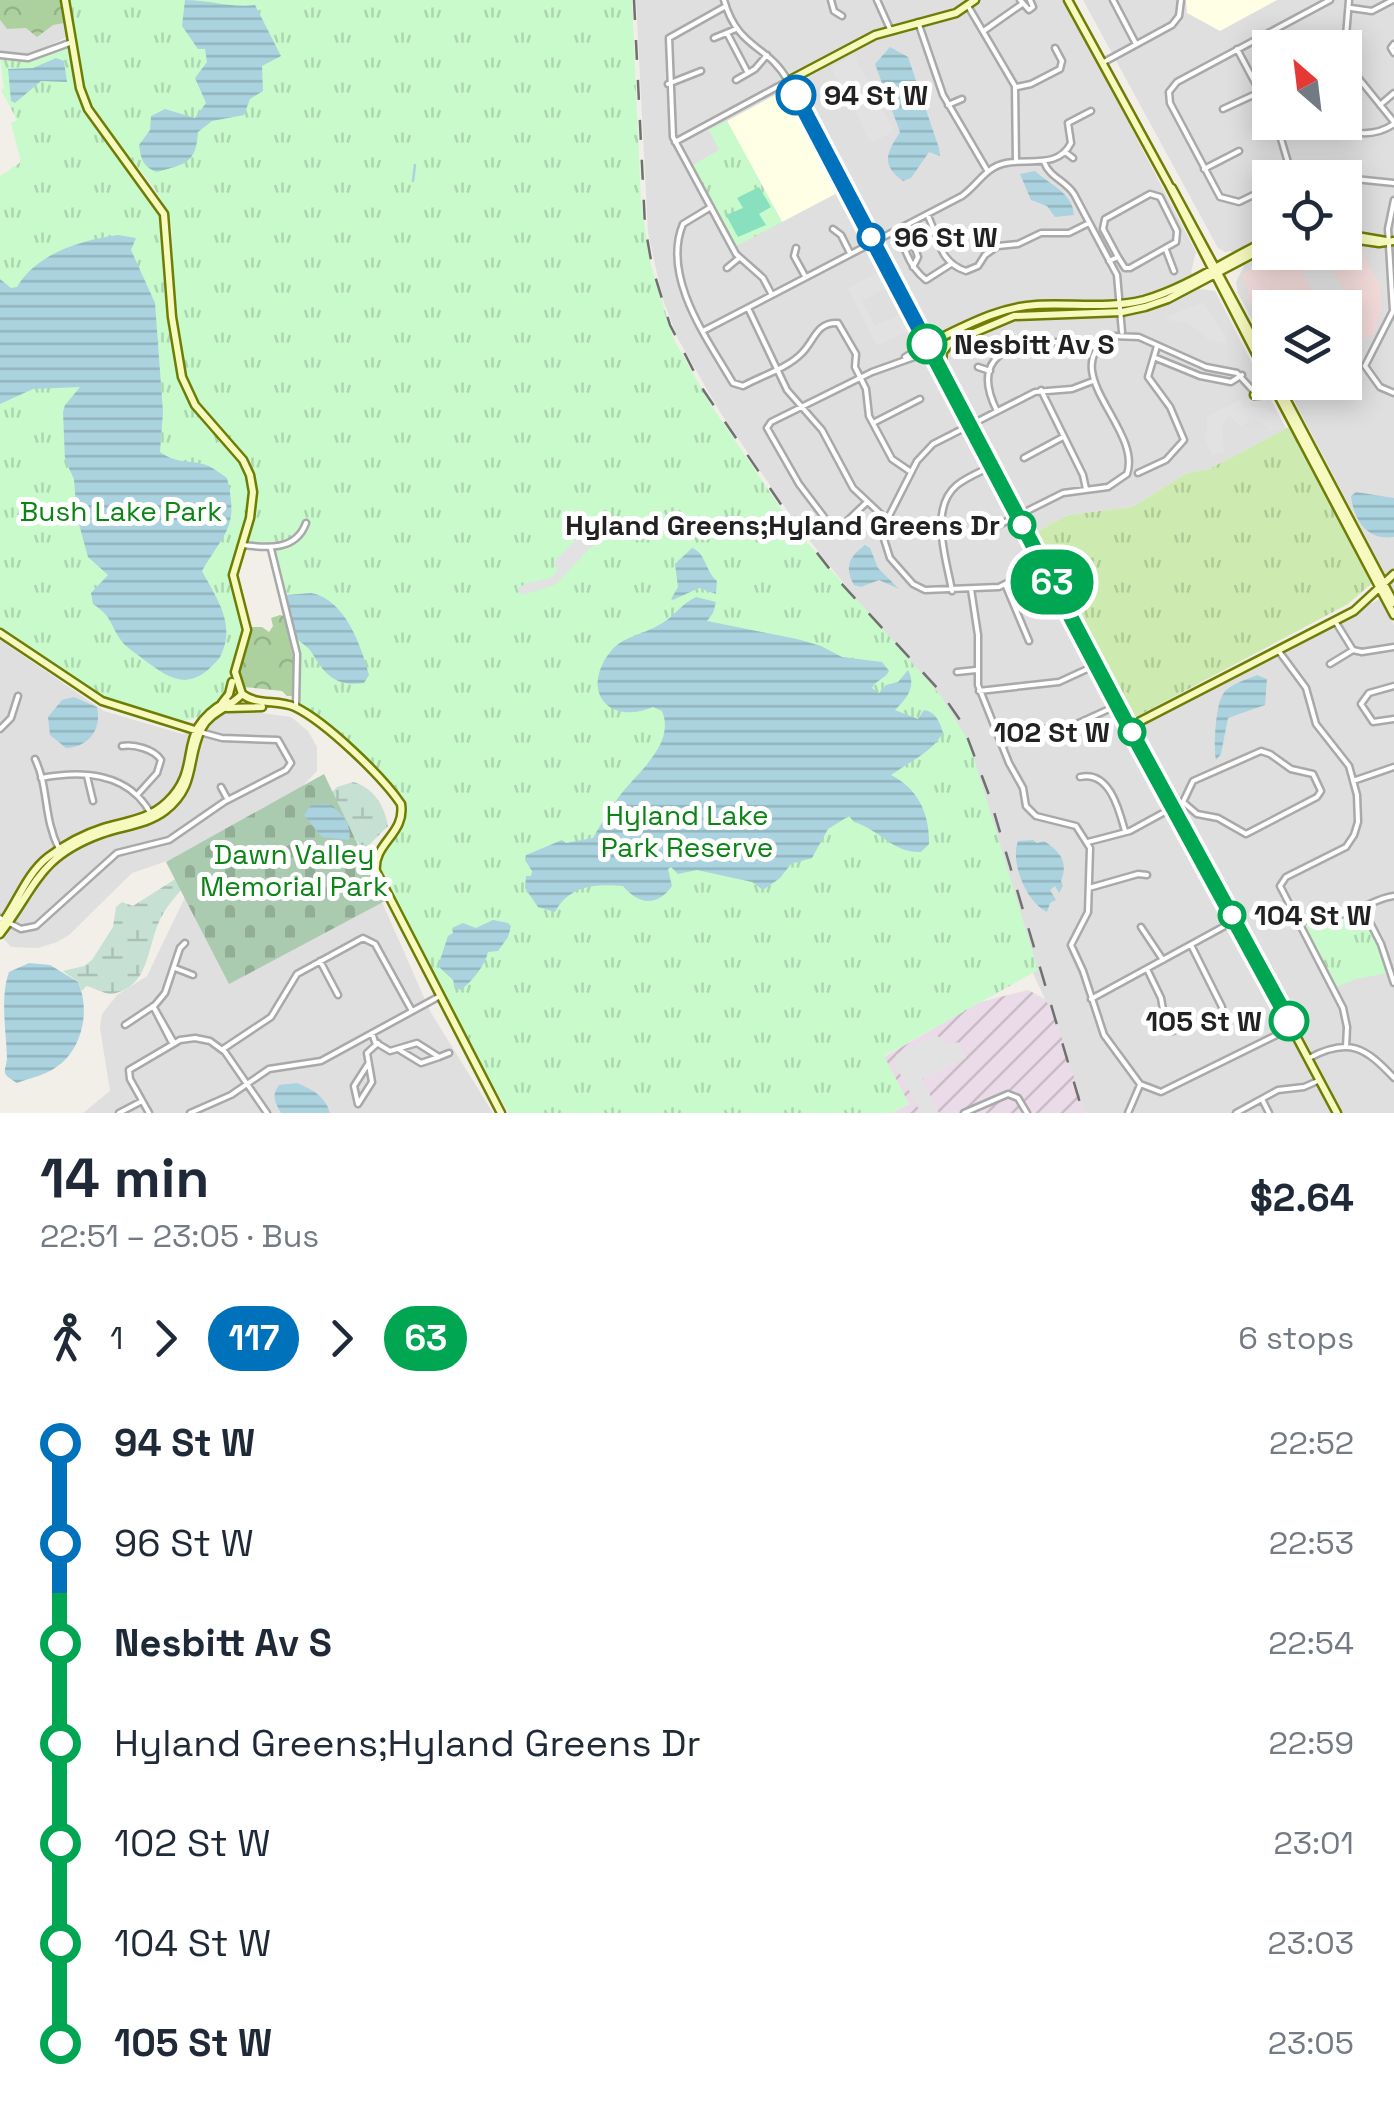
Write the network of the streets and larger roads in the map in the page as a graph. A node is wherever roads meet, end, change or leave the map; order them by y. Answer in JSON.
{"nodes":[{"id":1,"x":65,"y":0,"type":"edge"},
{"id":2,"x":831,"y":0,"type":"edge"},
{"id":3,"x":877,"y":0,"type":"edge"},
{"id":4,"x":1030,"y":0,"type":"edge"},
{"id":5,"x":1113,"y":0,"type":"edge"},
{"id":6,"x":1330,"y":0,"type":"edge"},
{"id":7,"x":1350,"y":0,"type":"edge"},
{"id":8,"x":1393,"y":0,"type":"edge"},
{"id":9,"x":1021,"y":2,"type":"edge"},
{"id":10,"x":1072,"y":2,"type":"edge"},
{"id":11,"x":725,"y":3,"type":"edge"},
{"id":12,"x":971,"y":3,"type":"edge"},
{"id":13,"x":1181,"y":3,"type":"edge"},
{"id":14,"x":1350,"y":8,"type":"junction"},
{"id":15,"x":842,"y":16,"type":"dead end"},
{"id":16,"x":918,"y":22,"type":"junction"},
{"id":17,"x":736,"y":28,"type":"junction"},
{"id":18,"x":890,"y":29,"type":"junction"},
{"id":19,"x":1347,"y":30,"type":"edge"},
{"id":20,"x":984,"y":31,"type":"junction"},
{"id":21,"x":728,"y":34,"type":"junction"},
{"id":22,"x":714,"y":38,"type":"dead end"},
{"id":23,"x":72,"y":42,"type":"junction"},
{"id":24,"x":1136,"y":44,"type":"junction"},
{"id":25,"x":1394,"y":44,"type":"edge"},
{"id":26,"x":1055,"y":48,"type":"dead end"},
{"id":27,"x":1237,"y":50,"type":"junction"},
{"id":28,"x":1394,"y":53,"type":"edge"},
{"id":29,"x":0,"y":55,"type":"edge"},
{"id":30,"x":766,"y":55,"type":"junction"},
{"id":31,"x":1104,"y":62,"type":"junction"},
{"id":32,"x":701,"y":71,"type":"dead end"},
{"id":33,"x":748,"y":73,"type":"junction"},
{"id":34,"x":1252,"y":77,"type":"edge"},
{"id":35,"x":736,"y":80,"type":"dead end"},
{"id":36,"x":788,"y":82,"type":"junction"},
{"id":37,"x":1362,"y":82,"type":"edge"},
{"id":38,"x":668,"y":84,"type":"junction"},
{"id":39,"x":1016,"y":88,"type":"junction"},
{"id":40,"x":1394,"y":93,"type":"edge"},
{"id":41,"x":1252,"y":96,"type":"edge"},
{"id":42,"x":962,"y":98,"type":"dead end"},
{"id":43,"x":1380,"y":105,"type":"junction"},
{"id":44,"x":948,"y":106,"type":"junction"},
{"id":45,"x":1223,"y":108,"type":"dead end"},
{"id":46,"x":1090,"y":111,"type":"dead end"},
{"id":47,"x":1394,"y":123,"type":"edge"},
{"id":48,"x":1362,"y":132,"type":"edge"},
{"id":49,"x":675,"y":142,"type":"junction"},
{"id":50,"x":1239,"y":151,"type":"dead end"},
{"id":51,"x":1065,"y":152,"type":"junction"},
{"id":52,"x":1074,"y":158,"type":"dead end"},
{"id":53,"x":1016,"y":162,"type":"junction"},
{"id":54,"x":1044,"y":162,"type":"junction"},
{"id":55,"x":1204,"y":169,"type":"junction"},
{"id":56,"x":987,"y":171,"type":"junction"},
{"id":57,"x":1362,"y":180,"type":"edge"},
{"id":58,"x":1394,"y":183,"type":"edge"},
{"id":59,"x":1252,"y":196,"type":"edge"},
{"id":60,"x":1394,"y":200,"type":"edge"},
{"id":61,"x":711,"y":207,"type":"junction"},
{"id":62,"x":927,"y":214,"type":"junction"},
{"id":63,"x":1090,"y":223,"type":"junction"},
{"id":64,"x":833,"y":228,"type":"dead end"},
{"id":65,"x":1362,"y":240,"type":"edge"},
{"id":66,"x":873,"y":242,"type":"junction"},
{"id":67,"x":1391,"y":246,"type":"edge"},
{"id":68,"x":796,"y":248,"type":"dead end"},
{"id":69,"x":1166,"y":250,"type":"junction"},
{"id":70,"x":1252,"y":251,"type":"edge"},
{"id":71,"x":851,"y":254,"type":"junction"},
{"id":72,"x":1118,"y":257,"type":"junction"},
{"id":73,"x":738,"y":258,"type":"junction"},
{"id":74,"x":1109,"y":261,"type":"junction"},
{"id":75,"x":951,"y":264,"type":"junction"},
{"id":76,"x":913,"y":267,"type":"dead end"},
{"id":77,"x":727,"y":268,"type":"dead end"},
{"id":78,"x":1174,"y":271,"type":"dead end"},
{"id":79,"x":1215,"y":271,"type":"junction"},
{"id":80,"x":806,"y":278,"type":"junction"},
{"id":81,"x":772,"y":295,"type":"junction"},
{"id":82,"x":1394,"y":299,"type":"edge"},
{"id":83,"x":748,"y":308,"type":"junction"},
{"id":84,"x":1122,"y":308,"type":"junction"},
{"id":85,"x":1134,"y":310,"type":"junction"},
{"id":86,"x":1122,"y":323,"type":"junction"},
{"id":87,"x":702,"y":332,"type":"junction"},
{"id":88,"x":1122,"y":334,"type":"junction"},
{"id":89,"x":1252,"y":341,"type":"edge"},
{"id":90,"x":950,"y":343,"type":"junction"},
{"id":91,"x":1157,"y":346,"type":"junction"},
{"id":92,"x":929,"y":348,"type":"junction"},
{"id":93,"x":1097,"y":348,"type":"junction"},
{"id":94,"x":1156,"y":358,"type":"junction"},
{"id":95,"x":1202,"y":365,"type":"junction"},
{"id":96,"x":978,"y":367,"type":"dead end"},
{"id":97,"x":777,"y":368,"type":"junction"},
{"id":98,"x":941,"y":370,"type":"junction"},
{"id":99,"x":990,"y":371,"type":"junction"},
{"id":100,"x":1199,"y":375,"type":"junction"},
{"id":101,"x":1242,"y":376,"type":"junction"},
{"id":102,"x":860,"y":378,"type":"junction"},
{"id":103,"x":1094,"y":381,"type":"junction"},
{"id":104,"x":1042,"y":390,"type":"junction"},
{"id":105,"x":1252,"y":392,"type":"edge"},
{"id":106,"x":1394,"y":393,"type":"edge"},
{"id":107,"x":920,"y":399,"type":"dead end"},
{"id":108,"x":1282,"y":400,"type":"edge"},
{"id":109,"x":802,"y":407,"type":"junction"},
{"id":110,"x":997,"y":411,"type":"junction"},
{"id":111,"x":873,"y":422,"type":"junction"},
{"id":112,"x":970,"y":425,"type":"junction"},
{"id":113,"x":1063,"y":438,"type":"junction"},
{"id":114,"x":1024,"y":458,"type":"dead end"},
{"id":115,"x":992,"y":466,"type":"junction"},
{"id":116,"x":911,"y":472,"type":"junction"},
{"id":117,"x":1138,"y":474,"type":"dead end"},
{"id":118,"x":1086,"y":489,"type":"junction"},
{"id":119,"x":867,"y":502,"type":"junction"},
{"id":120,"x":1018,"y":516,"type":"junction"},
{"id":121,"x":887,"y":520,"type":"junction"},
{"id":122,"x":306,"y":523,"type":"dead end"},
{"id":123,"x":989,"y":530,"type":"dead end"},
{"id":124,"x":242,"y":545,"type":"junction"},
{"id":125,"x":272,"y":549,"type":"junction"},
{"id":126,"x":1043,"y":564,"type":"junction"},
{"id":127,"x":1394,"y":574,"type":"edge"},
{"id":128,"x":1005,"y":584,"type":"junction"},
{"id":129,"x":1381,"y":585,"type":"junction"},
{"id":130,"x":971,"y":589,"type":"junction"},
{"id":131,"x":952,"y":591,"type":"junction"},
{"id":132,"x":1394,"y":603,"type":"edge"},
{"id":133,"x":1394,"y":615,"type":"edge"},
{"id":134,"x":1334,"y":620,"type":"junction"},
{"id":135,"x":0,"y":633,"type":"edge"},
{"id":136,"x":1028,"y":641,"type":"dead end"},
{"id":137,"x":1394,"y":647,"type":"edge"},
{"id":138,"x":1278,"y":650,"type":"junction"},
{"id":139,"x":1353,"y":650,"type":"junction"},
{"id":140,"x":241,"y":654,"type":"junction"},
{"id":141,"x":1096,"y":664,"type":"junction"},
{"id":142,"x":1330,"y":664,"type":"dead end"},
{"id":143,"x":976,"y":670,"type":"junction"},
{"id":144,"x":957,"y":672,"type":"dead end"},
{"id":145,"x":232,"y":682,"type":"junction"},
{"id":146,"x":1394,"y":686,"type":"edge"},
{"id":147,"x":980,"y":691,"type":"junction"},
{"id":148,"x":240,"y":695,"type":"junction"},
{"id":149,"x":18,"y":696,"type":"dead end"},
{"id":150,"x":1118,"y":705,"type":"junction"},
{"id":151,"x":262,"y":706,"type":"junction"},
{"id":152,"x":220,"y":708,"type":"junction"},
{"id":153,"x":296,"y":708,"type":"junction"},
{"id":154,"x":206,"y":714,"type":"junction"},
{"id":155,"x":1394,"y":719,"type":"edge"},
{"id":156,"x":172,"y":724,"type":"junction"},
{"id":157,"x":1129,"y":726,"type":"junction"},
{"id":158,"x":0,"y":729,"type":"edge"},
{"id":159,"x":198,"y":731,"type":"junction"},
{"id":160,"x":999,"y":733,"type":"junction"},
{"id":161,"x":122,"y":746,"type":"dead end"},
{"id":162,"x":35,"y":758,"type":"dead end"},
{"id":163,"x":1394,"y":767,"type":"edge"},
{"id":164,"x":87,"y":776,"type":"junction"},
{"id":165,"x":1080,"y":777,"type":"dead end"},
{"id":166,"x":42,"y":778,"type":"junction"},
{"id":167,"x":1353,"y":781,"type":"junction"},
{"id":168,"x":221,"y":788,"type":"dead end"},
{"id":169,"x":138,"y":794,"type":"junction"},
{"id":170,"x":228,"y":800,"type":"junction"},
{"id":171,"x":93,"y":801,"type":"dead end"},
{"id":172,"x":1183,"y":802,"type":"junction"},
{"id":173,"x":1174,"y":806,"type":"junction"},
{"id":174,"x":152,"y":816,"type":"junction"},
{"id":175,"x":1126,"y":832,"type":"junction"},
{"id":176,"x":1088,"y":842,"type":"junction"},
{"id":177,"x":1346,"y":847,"type":"junction"},
{"id":178,"x":59,"y":850,"type":"junction"},
{"id":179,"x":1352,"y":855,"type":"dead end"},
{"id":180,"x":1147,"y":875,"type":"dead end"},
{"id":181,"x":1089,"y":888,"type":"junction"},
{"id":182,"x":1394,"y":896,"type":"edge"},
{"id":183,"x":1362,"y":907,"type":"junction"},
{"id":184,"x":1234,"y":921,"type":"junction"},
{"id":185,"x":4,"y":922,"type":"edge"},
{"id":186,"x":1298,"y":924,"type":"junction"},
{"id":187,"x":1141,"y":928,"type":"dead end"},
{"id":188,"x":0,"y":934,"type":"edge"},
{"id":189,"x":186,"y":943,"type":"dead end"},
{"id":190,"x":1190,"y":945,"type":"junction"},
{"id":191,"x":1394,"y":958,"type":"edge"},
{"id":192,"x":1163,"y":960,"type":"junction"},
{"id":193,"x":1386,"y":960,"type":"junction"},
{"id":194,"x":320,"y":961,"type":"junction"},
{"id":195,"x":175,"y":968,"type":"junction"},
{"id":196,"x":1146,"y":969,"type":"junction"},
{"id":197,"x":193,"y":975,"type":"dead end"},
{"id":198,"x":1394,"y":983,"type":"edge"},
{"id":199,"x":338,"y":995,"type":"dead end"},
{"id":200,"x":440,"y":996,"type":"junction"},
{"id":201,"x":1091,"y":999,"type":"junction"},
{"id":202,"x":152,"y":1006,"type":"junction"},
{"id":203,"x":1222,"y":1007,"type":"dead end"},
{"id":204,"x":412,"y":1011,"type":"junction"},
{"id":205,"x":125,"y":1025,"type":"dead end"},
{"id":206,"x":1292,"y":1028,"type":"junction"},
{"id":207,"x":1174,"y":1031,"type":"dead end"},
{"id":208,"x":372,"y":1033,"type":"junction"},
{"id":209,"x":173,"y":1043,"type":"junction"},
{"id":210,"x":378,"y":1043,"type":"junction"},
{"id":211,"x":1346,"y":1047,"type":"junction"},
{"id":212,"x":398,"y":1048,"type":"junction"},
{"id":213,"x":222,"y":1049,"type":"junction"},
{"id":214,"x":449,"y":1053,"type":"dead end"},
{"id":215,"x":440,"y":1057,"type":"junction"},
{"id":216,"x":1309,"y":1058,"type":"junction"},
{"id":217,"x":368,"y":1064,"type":"junction"},
{"id":218,"x":1394,"y":1065,"type":"edge"},
{"id":219,"x":1388,"y":1071,"type":"junction"},
{"id":220,"x":1394,"y":1078,"type":"edge"},
{"id":221,"x":1320,"y":1080,"type":"junction"},
{"id":222,"x":248,"y":1084,"type":"junction"},
{"id":223,"x":1140,"y":1084,"type":"junction"},
{"id":224,"x":1262,"y":1098,"type":"junction"},
{"id":225,"x":142,"y":1100,"type":"junction"},
{"id":226,"x":119,"y":1113,"type":"edge"},
{"id":227,"x":148,"y":1113,"type":"edge"},
{"id":228,"x":190,"y":1113,"type":"edge"},
{"id":229,"x":267,"y":1113,"type":"edge"},
{"id":230,"x":501,"y":1113,"type":"edge"},
{"id":231,"x":964,"y":1113,"type":"edge"},
{"id":232,"x":1027,"y":1113,"type":"edge"},
{"id":233,"x":1128,"y":1113,"type":"edge"},
{"id":234,"x":1236,"y":1113,"type":"edge"},
{"id":235,"x":1269,"y":1113,"type":"edge"},
{"id":236,"x":1337,"y":1113,"type":"edge"}],
"edges":[{"from":1,"to":23,"type":"street"},
{"from":2,"to":15,"type":"street"},
{"from":3,"to":18,"type":"street"},
{"from":4,"to":9,"type":"street"},
{"from":5,"to":24,"type":"street"},
{"from":6,"to":27,"type":"street"},
{"from":7,"to":14,"type":"street"},
{"from":8,"to":14,"type":"street"},
{"from":9,"to":20,"type":"street"},
{"from":10,"to":31,"type":"street"},
{"from":11,"to":17,"type":"street"},
{"from":11,"to":38,"type":"street"},
{"from":12,"to":16,"type":"street"},
{"from":12,"to":20,"type":"street"},
{"from":13,"to":24,"type":"street"},
{"from":14,"to":19,"type":"street"},
{"from":16,"to":18,"type":"street"},
{"from":16,"to":44,"type":"street"},
{"from":17,"to":21,"type":"street"},
{"from":17,"to":30,"type":"street"},
{"from":18,"to":36,"type":"street"},
{"from":20,"to":39,"type":"street"},
{"from":21,"to":22,"type":"street"},
{"from":21,"to":33,"type":"street"},
{"from":23,"to":29,"type":"street"},
{"from":23,"to":124,"type":"street"},
{"from":24,"to":31,"type":"street"},
{"from":25,"to":28,"type":"street"},
{"from":26,"to":39,"type":"street"},
{"from":27,"to":34,"type":"street"},
{"from":27,"to":55,"type":"street"},
{"from":30,"to":33,"type":"street"},
{"from":30,"to":36,"type":"street"},
{"from":31,"to":79,"type":"street"},
{"from":32,"to":38,"type":"street"},
{"from":33,"to":35,"type":"street"},
{"from":36,"to":49,"type":"street"},
{"from":36,"to":66,"type":"street"},
{"from":37,"to":43,"type":"street"},
{"from":38,"to":49,"type":"street"},
{"from":39,"to":53,"type":"street"},
{"from":40,"to":43,"type":"street"},
{"from":41,"to":45,"type":"street"},
{"from":42,"to":44,"type":"street"},
{"from":43,"to":47,"type":"street"},
{"from":44,"to":56,"type":"street"},
{"from":46,"to":51,"type":"street"},
{"from":47,"to":48,"type":"street"},
{"from":49,"to":61,"type":"street"},
{"from":50,"to":55,"type":"street"},
{"from":51,"to":52,"type":"street"},
{"from":51,"to":54,"type":"street"},
{"from":53,"to":54,"type":"street"},
{"from":53,"to":56,"type":"street"},
{"from":54,"to":63,"type":"street"},
{"from":55,"to":59,"type":"street"},
{"from":56,"to":62,"type":"street"},
{"from":57,"to":58,"type":"street"},
{"from":60,"to":67,"type":"street"},
{"from":61,"to":73,"type":"street"},
{"from":61,"to":87,"type":"street"},
{"from":62,"to":66,"type":"street"},
{"from":62,"to":75,"type":"street"},
{"from":63,"to":74,"type":"street"},
{"from":63,"to":75,"type":"street"},
{"from":64,"to":71,"type":"street"},
{"from":65,"to":67,"type":"street"},
{"from":66,"to":71,"type":"street"},
{"from":66,"to":92,"type":"street"},
{"from":67,"to":82,"type":"street"},
{"from":68,"to":80,"type":"street"},
{"from":69,"to":72,"type":"street"},
{"from":69,"to":72,"type":"street"},
{"from":69,"to":78,"type":"street"},
{"from":70,"to":79,"type":"street"},
{"from":71,"to":80,"type":"street"},
{"from":72,"to":74,"type":"street"},
{"from":73,"to":77,"type":"street"},
{"from":73,"to":81,"type":"street"},
{"from":74,"to":84,"type":"street"},
{"from":75,"to":76,"type":"street"},
{"from":79,"to":84,"type":"street"},
{"from":79,"to":85,"type":"street"},
{"from":79,"to":89,"type":"street"},
{"from":80,"to":81,"type":"street"},
{"from":81,"to":83,"type":"street"},
{"from":82,"to":106,"type":"street"},
{"from":83,"to":87,"type":"street"},
{"from":83,"to":97,"type":"street"},
{"from":84,"to":85,"type":"street"},
{"from":84,"to":86,"type":"street"},
{"from":84,"to":90,"type":"street"},
{"from":84,"to":92,"type":"street"},
{"from":85,"to":86,"type":"street"},
{"from":86,"to":88,"type":"street"},
{"from":87,"to":97,"type":"street"},
{"from":88,"to":91,"type":"street"},
{"from":88,"to":93,"type":"street"},
{"from":90,"to":92,"type":"street"},
{"from":90,"to":98,"type":"street"},
{"from":91,"to":94,"type":"street"},
{"from":91,"to":95,"type":"street"},
{"from":92,"to":98,"type":"street"},
{"from":92,"to":102,"type":"street"},
{"from":93,"to":99,"type":"street"},
{"from":93,"to":103,"type":"street"},
{"from":94,"to":100,"type":"street"},
{"from":94,"to":117,"type":"street"},
{"from":95,"to":100,"type":"street"},
{"from":95,"to":101,"type":"street"},
{"from":96,"to":99,"type":"street"},
{"from":97,"to":102,"type":"street"},
{"from":97,"to":109,"type":"street"},
{"from":98,"to":112,"type":"street"},
{"from":99,"to":110,"type":"street"},
{"from":100,"to":101,"type":"street"},
{"from":101,"to":105,"type":"street"},
{"from":102,"to":109,"type":"street"},
{"from":102,"to":111,"type":"street"},
{"from":103,"to":104,"type":"street"},
{"from":103,"to":118,"type":"street"},
{"from":104,"to":110,"type":"street"},
{"from":104,"to":113,"type":"street"},
{"from":107,"to":111,"type":"street"},
{"from":108,"to":129,"type":"street"},
{"from":109,"to":119,"type":"street"},
{"from":109,"to":119,"type":"street"},
{"from":110,"to":112,"type":"street"},
{"from":111,"to":116,"type":"street"},
{"from":112,"to":115,"type":"street"},
{"from":112,"to":116,"type":"street"},
{"from":113,"to":114,"type":"street"},
{"from":113,"to":118,"type":"street"},
{"from":115,"to":120,"type":"street"},
{"from":115,"to":131,"type":"street"},
{"from":116,"to":121,"type":"street"},
{"from":118,"to":120,"type":"street"},
{"from":119,"to":121,"type":"street"},
{"from":120,"to":123,"type":"street"},
{"from":120,"to":126,"type":"street"},
{"from":121,"to":131,"type":"street"},
{"from":122,"to":125,"type":"street"},
{"from":124,"to":125,"type":"street"},
{"from":124,"to":140,"type":"street"},
{"from":125,"to":153,"type":"street"},
{"from":126,"to":128,"type":"street"},
{"from":126,"to":141,"type":"street"},
{"from":127,"to":129,"type":"street"},
{"from":128,"to":130,"type":"street"},
{"from":128,"to":136,"type":"street"},
{"from":129,"to":132,"type":"street"},
{"from":129,"to":133,"type":"street"},
{"from":129,"to":134,"type":"street"},
{"from":130,"to":131,"type":"street"},
{"from":130,"to":143,"type":"street"},
{"from":134,"to":138,"type":"street"},
{"from":134,"to":139,"type":"street"},
{"from":135,"to":156,"type":"street"},
{"from":137,"to":139,"type":"street"},
{"from":138,"to":157,"type":"street"},
{"from":138,"to":167,"type":"street"},
{"from":139,"to":142,"type":"street"},
{"from":140,"to":145,"type":"street"},
{"from":140,"to":148,"type":"street"},
{"from":141,"to":147,"type":"street"},
{"from":141,"to":150,"type":"street"},
{"from":143,"to":144,"type":"street"},
{"from":143,"to":147,"type":"street"},
{"from":145,"to":148,"type":"street"},
{"from":145,"to":152,"type":"street"},
{"from":146,"to":155,"type":"street"},
{"from":147,"to":160,"type":"street"},
{"from":148,"to":151,"type":"street"},
{"from":148,"to":152,"type":"street"},
{"from":148,"to":153,"type":"street"},
{"from":149,"to":158,"type":"street"},
{"from":150,"to":157,"type":"street"},
{"from":150,"to":160,"type":"street"},
{"from":151,"to":152,"type":"street"},
{"from":151,"to":153,"type":"street"},
{"from":152,"to":154,"type":"street"},
{"from":152,"to":159,"type":"street"},
{"from":153,"to":200,"type":"street"},
{"from":154,"to":156,"type":"street"},
{"from":154,"to":159,"type":"street"},
{"from":156,"to":159,"type":"street"},
{"from":157,"to":173,"type":"street"},
{"from":159,"to":170,"type":"street"},
{"from":159,"to":174,"type":"street"},
{"from":160,"to":176,"type":"street"},
{"from":161,"to":169,"type":"street"},
{"from":162,"to":166,"type":"street"},
{"from":163,"to":167,"type":"street"},
{"from":164,"to":166,"type":"street"},
{"from":164,"to":169,"type":"street"},
{"from":164,"to":171,"type":"street"},
{"from":165,"to":175,"type":"street"},
{"from":166,"to":178,"type":"street"},
{"from":167,"to":177,"type":"street"},
{"from":168,"to":170,"type":"street"},
{"from":169,"to":174,"type":"street"},
{"from":170,"to":185,"type":"street"},
{"from":172,"to":172,"type":"street"},
{"from":172,"to":173,"type":"street"},
{"from":173,"to":175,"type":"street"},
{"from":173,"to":184,"type":"street"},
{"from":174,"to":178,"type":"street"},
{"from":174,"to":185,"type":"street"},
{"from":175,"to":176,"type":"street"},
{"from":176,"to":181,"type":"street"},
{"from":177,"to":179,"type":"street"},
{"from":177,"to":186,"type":"street"},
{"from":178,"to":185,"type":"street"},
{"from":180,"to":181,"type":"street"},
{"from":181,"to":201,"type":"street"},
{"from":182,"to":183,"type":"street"},
{"from":183,"to":186,"type":"street"},
{"from":183,"to":193,"type":"street"},
{"from":184,"to":190,"type":"street"},
{"from":184,"to":206,"type":"street"},
{"from":185,"to":188,"type":"street"},
{"from":186,"to":211,"type":"street"},
{"from":187,"to":192,"type":"street"},
{"from":189,"to":195,"type":"street"},
{"from":190,"to":192,"type":"street"},
{"from":190,"to":203,"type":"street"},
{"from":191,"to":193,"type":"street"},
{"from":192,"to":196,"type":"street"},
{"from":193,"to":198,"type":"street"},
{"from":194,"to":199,"type":"street"},
{"from":194,"to":204,"type":"street"},
{"from":194,"to":213,"type":"street"},
{"from":195,"to":197,"type":"street"},
{"from":195,"to":202,"type":"street"},
{"from":196,"to":201,"type":"street"},
{"from":196,"to":207,"type":"street"},
{"from":200,"to":204,"type":"street"},
{"from":200,"to":230,"type":"street"},
{"from":201,"to":223,"type":"street"},
{"from":202,"to":205,"type":"street"},
{"from":202,"to":209,"type":"street"},
{"from":204,"to":208,"type":"street"},
{"from":206,"to":216,"type":"street"},
{"from":206,"to":223,"type":"street"},
{"from":208,"to":210,"type":"street"},
{"from":208,"to":222,"type":"street"},
{"from":209,"to":213,"type":"street"},
{"from":209,"to":225,"type":"street"},
{"from":210,"to":212,"type":"street"},
{"from":210,"to":217,"type":"street"},
{"from":211,"to":216,"type":"street"},
{"from":211,"to":219,"type":"street"},
{"from":212,"to":215,"type":"street"},
{"from":212,"to":215,"type":"street"},
{"from":213,"to":222,"type":"street"},
{"from":214,"to":215,"type":"street"},
{"from":216,"to":221,"type":"street"},
{"from":217,"to":217,"type":"street"},
{"from":218,"to":219,"type":"street"},
{"from":219,"to":220,"type":"street"},
{"from":221,"to":224,"type":"street"},
{"from":221,"to":236,"type":"street"},
{"from":222,"to":228,"type":"street"},
{"from":222,"to":229,"type":"street"},
{"from":223,"to":233,"type":"street"},
{"from":224,"to":234,"type":"street"},
{"from":224,"to":235,"type":"street"},
{"from":225,"to":226,"type":"street"},
{"from":225,"to":227,"type":"street"},
{"from":231,"to":232,"type":"street"}]}
